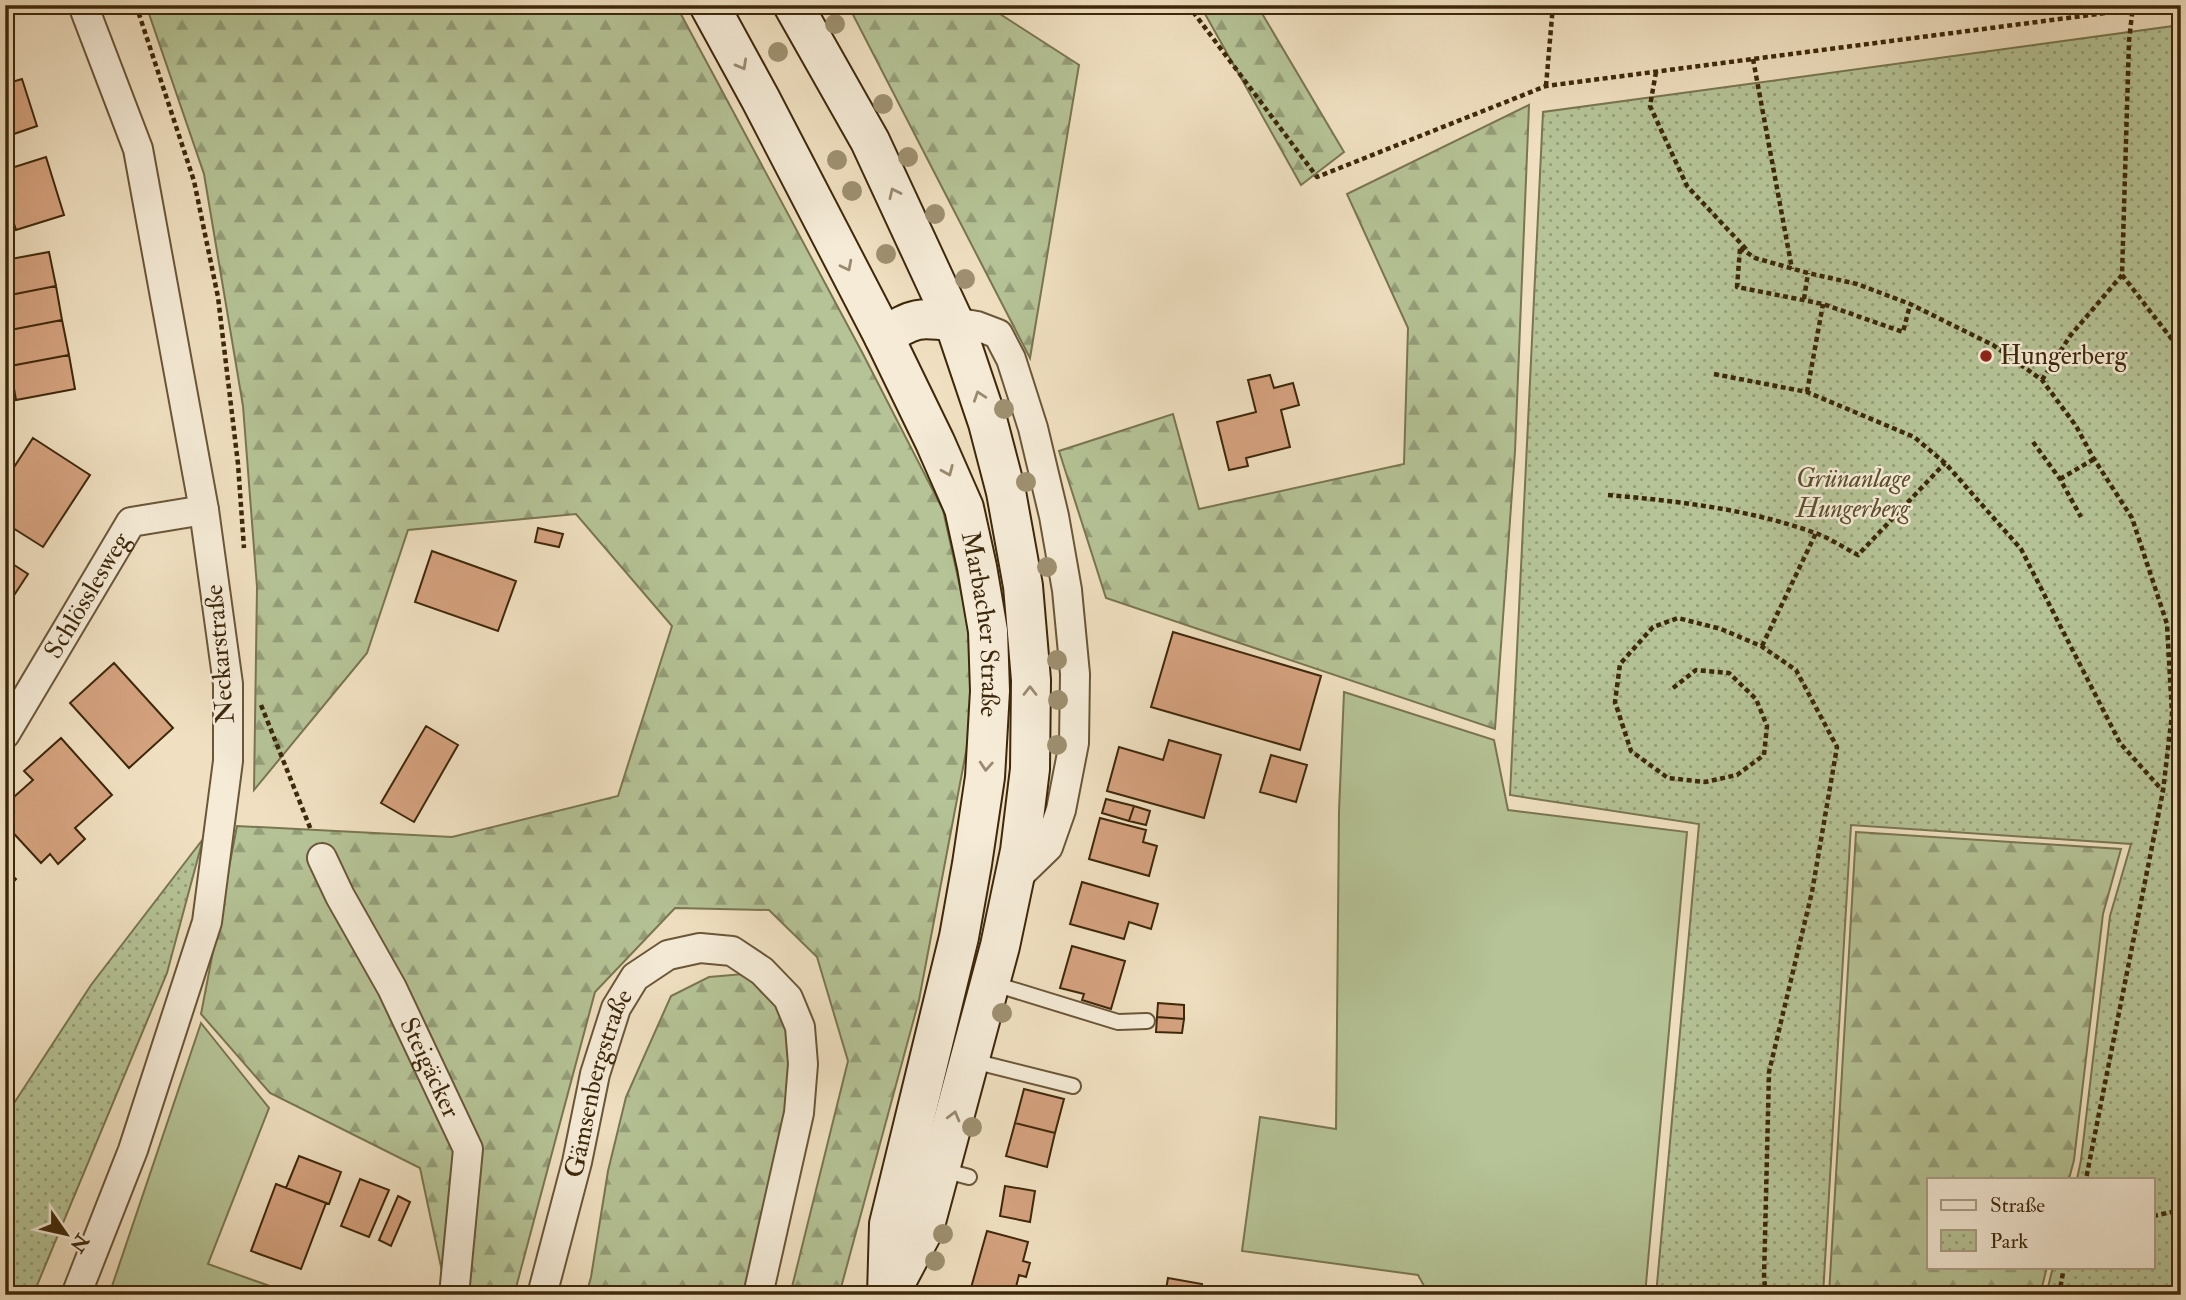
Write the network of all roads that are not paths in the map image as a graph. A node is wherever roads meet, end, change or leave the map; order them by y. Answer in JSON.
{"nodes":[{"id":1,"x":83,"y":5,"type":"edge"},
{"id":2,"x":709,"y":5,"type":"edge"},
{"id":3,"x":793,"y":5,"type":"edge"},
{"id":4,"x":954,"y":322,"type":"junction"},
{"id":5,"x":884,"y":337,"type":"junction"},
{"id":6,"x":204,"y":510,"type":"junction"},
{"id":7,"x":5,"y":734,"type":"edge"},
{"id":8,"x":322,"y":858,"type":"road end"},
{"id":9,"x":990,"y":983,"type":"junction"},
{"id":10,"x":1147,"y":1021,"type":"dead end"},
{"id":11,"x":950,"y":1056,"type":"junction"},
{"id":12,"x":1073,"y":1086,"type":"dead end"},
{"id":13,"x":76,"y":1295,"type":"edge"},
{"id":14,"x":454,"y":1295,"type":"edge"},
{"id":15,"x":542,"y":1295,"type":"edge"},
{"id":16,"x":758,"y":1295,"type":"edge"},
{"id":17,"x":888,"y":1295,"type":"edge"}],
"edges":[{"from":1,"to":6,"type":"street","name":"Neckarstraße"},
{"from":2,"to":5,"type":"main road","name":"Marbacher Straße","one_way":true},
{"from":4,"to":3,"type":"main road","name":"Marbacher Straße","one_way":true},
{"from":4,"to":5,"type":"main road"},
{"from":4,"to":9,"type":"main road","name":"Marbacher Straße"},
{"from":5,"to":11,"type":"main road","name":"Marbacher Straße","one_way":true},
{"from":6,"to":7,"type":"street","name":"Schlösslesweg"},
{"from":6,"to":13,"type":"street","name":"Neckarstraße"},
{"from":8,"to":14,"type":"street","name":"Steigäcker"},
{"from":9,"to":10,"type":"lane"},
{"from":9,"to":11,"type":"main road","name":"Marbacher Straße"},
{"from":11,"to":12,"type":"lane"},
{"from":11,"to":17,"type":"main road","name":"Marbacher Straße"},
{"from":15,"to":16,"type":"street","name":"Gämsenbergstraße"}]}
